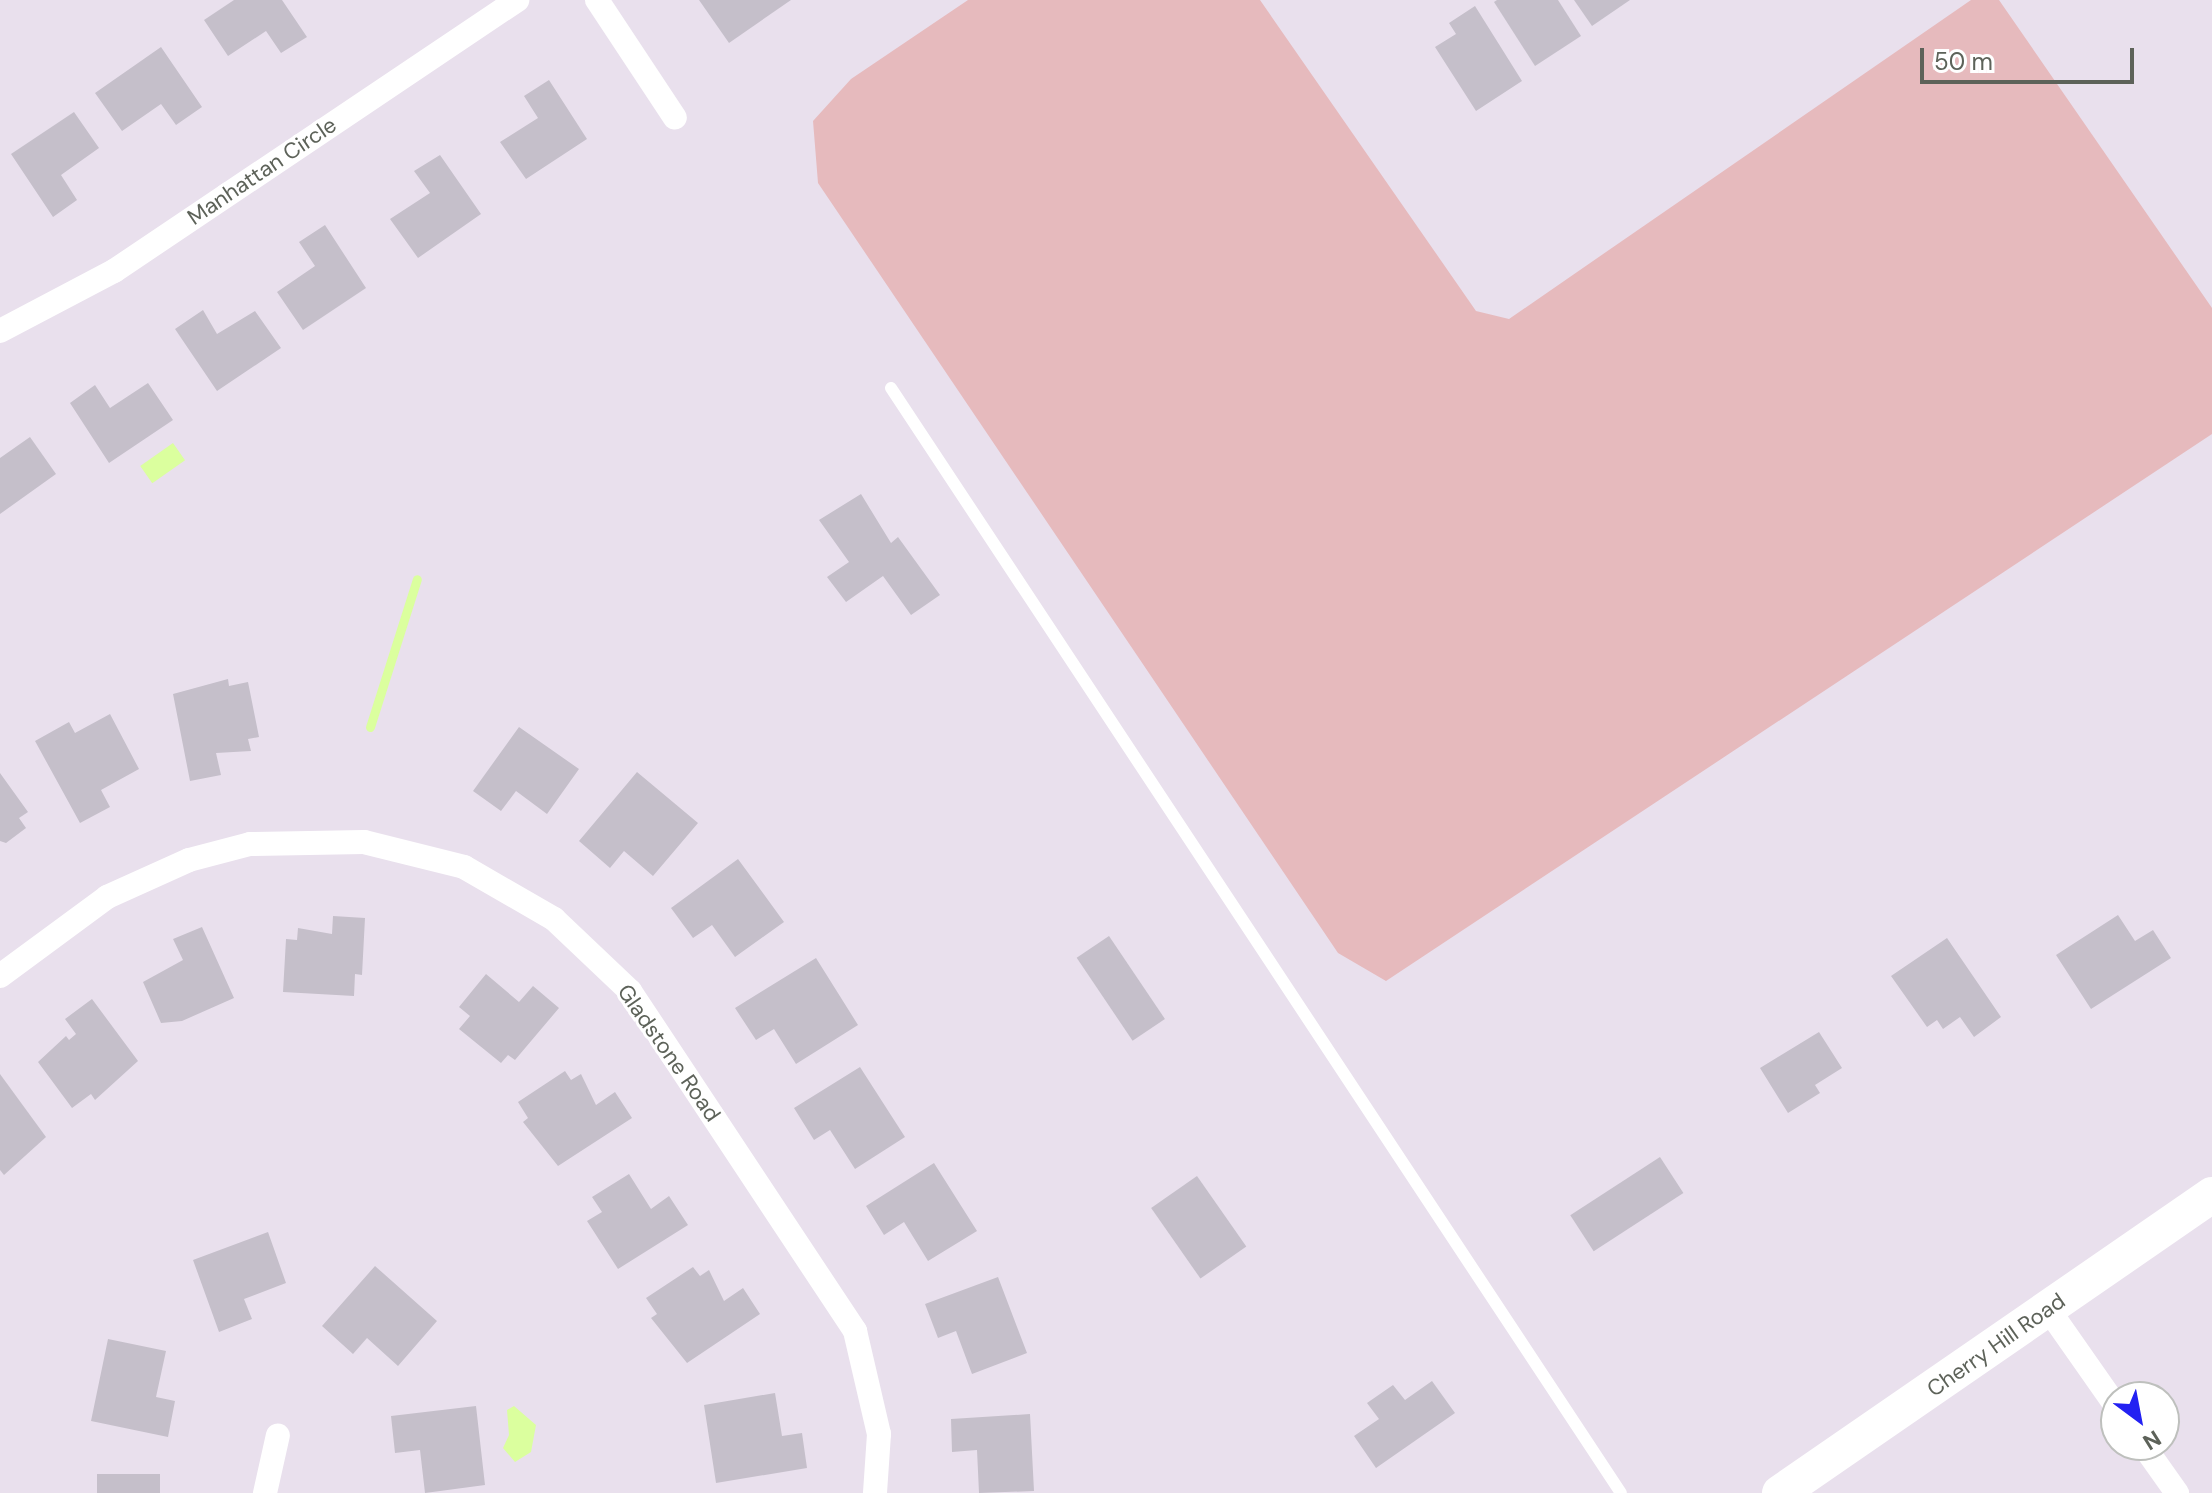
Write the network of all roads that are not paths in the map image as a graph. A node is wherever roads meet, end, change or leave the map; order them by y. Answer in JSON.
{"nodes":[{"id":1,"x":518,"y":0,"type":"edge"},
{"id":2,"x":597,"y":0,"type":"edge"},
{"id":3,"x":675,"y":118,"type":"dead end"},
{"id":4,"x":0,"y":331,"type":"edge"},
{"id":5,"x":891,"y":388,"type":"dead end"},
{"id":6,"x":0,"y":976,"type":"edge"},
{"id":7,"x":2212,"y":1195,"type":"edge"},
{"id":8,"x":2048,"y":1309,"type":"junction"},
{"id":9,"x":2100,"y":1383,"type":"edge"},
{"id":10,"x":278,"y":1435,"type":"dead end"},
{"id":11,"x":2154,"y":1461,"type":"edge"},
{"id":12,"x":265,"y":1493,"type":"edge"},
{"id":13,"x":875,"y":1493,"type":"edge"},
{"id":14,"x":1621,"y":1493,"type":"edge"},
{"id":15,"x":1780,"y":1493,"type":"edge"},
{"id":16,"x":2177,"y":1493,"type":"edge"}],
"edges":[{"from":1,"to":4,"type":"street","name":"Manhattan Circle"},
{"from":2,"to":3,"type":"street"},
{"from":5,"to":14,"type":"lane"},
{"from":6,"to":13,"type":"street","name":"Gladstone Road"},
{"from":7,"to":8,"type":"main road","name":"Cherry Hill Road"},
{"from":8,"to":9,"type":"street"},
{"from":8,"to":15,"type":"main road","name":"Cherry Hill Road"},
{"from":10,"to":12,"type":"street"},
{"from":11,"to":16,"type":"street"}]}
